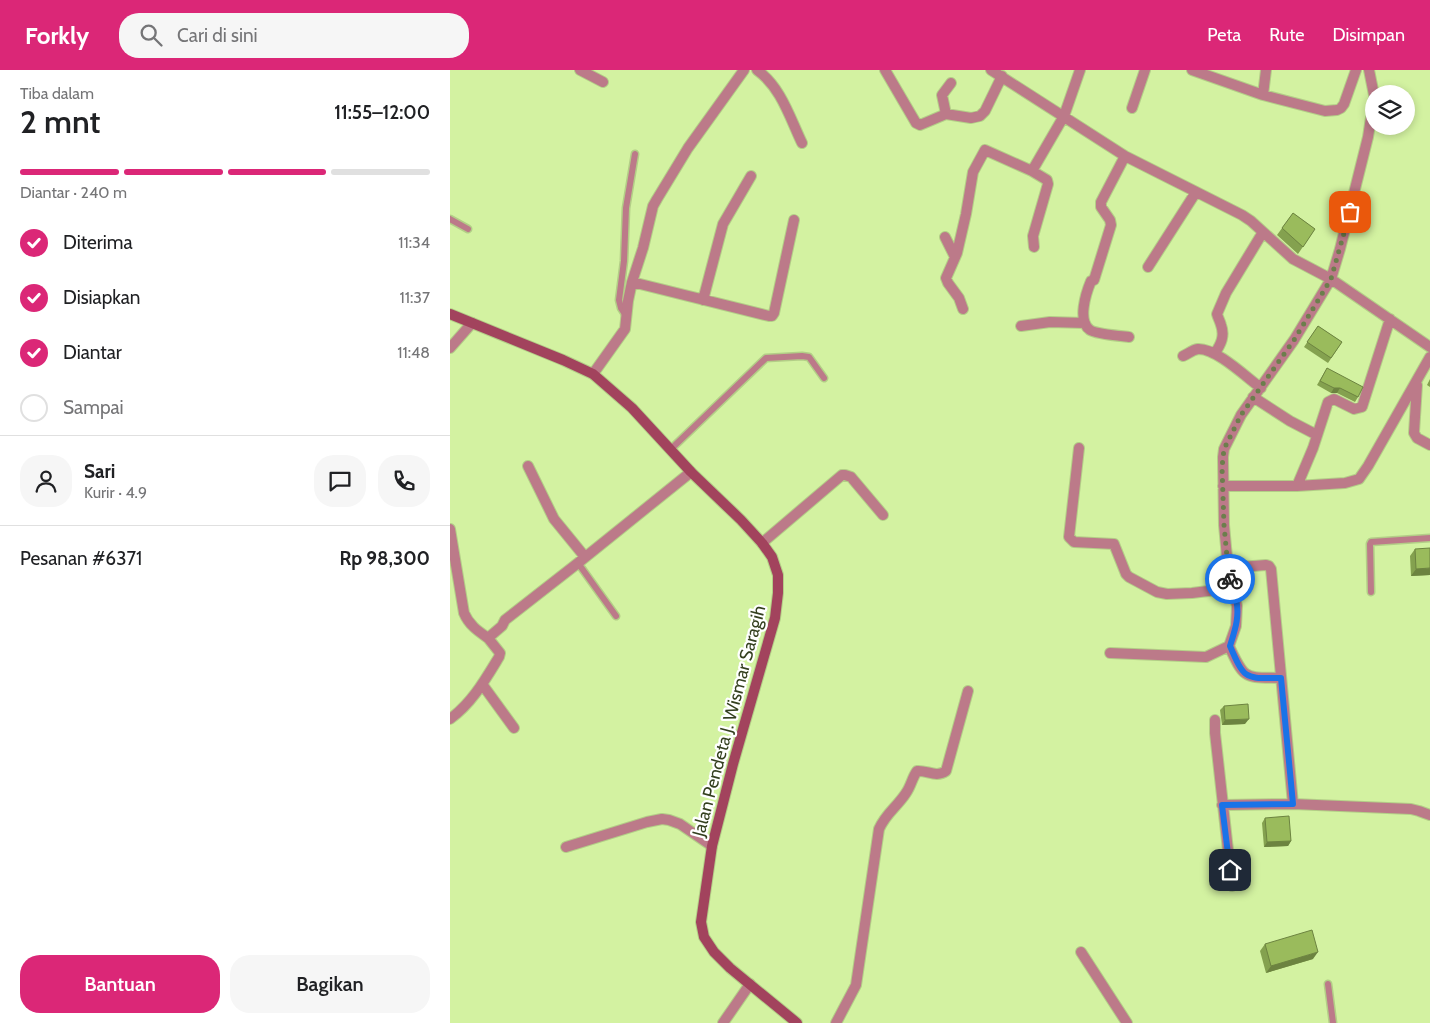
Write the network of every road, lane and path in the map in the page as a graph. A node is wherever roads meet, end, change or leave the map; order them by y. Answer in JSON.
{"nodes":[{"id":1,"x":580,"y":70,"type":"edge"},
{"id":2,"x":744,"y":70,"type":"edge"},
{"id":3,"x":757,"y":70,"type":"edge"},
{"id":4,"x":885,"y":70,"type":"edge"},
{"id":5,"x":991,"y":70,"type":"edge"},
{"id":6,"x":1080,"y":70,"type":"edge"},
{"id":7,"x":1145,"y":70,"type":"edge"},
{"id":8,"x":1192,"y":70,"type":"edge"},
{"id":9,"x":1266,"y":70,"type":"edge"},
{"id":10,"x":1356,"y":70,"type":"edge"},
{"id":11,"x":1369,"y":70,"type":"edge"},
{"id":12,"x":1002,"y":76,"type":"junction"},
{"id":13,"x":603,"y":82,"type":"dead end"},
{"id":14,"x":951,"y":83,"type":"dead end"},
{"id":15,"x":1372,"y":85,"type":"edge"},
{"id":16,"x":1263,"y":95,"type":"junction"},
{"id":17,"x":1132,"y":108,"type":"dead end"},
{"id":18,"x":946,"y":114,"type":"junction"},
{"id":19,"x":1064,"y":116,"type":"junction"},
{"id":20,"x":1368,"y":135,"type":"edge"},
{"id":21,"x":802,"y":143,"type":"dead end"},
{"id":22,"x":635,"y":154,"type":"dead end"},
{"id":23,"x":1125,"y":156,"type":"junction"},
{"id":24,"x":1032,"y":171,"type":"junction"},
{"id":25,"x":751,"y":176,"type":"dead end"},
{"id":26,"x":1196,"y":192,"type":"junction"},
{"id":27,"x":450,"y":219,"type":"edge"},
{"id":28,"x":794,"y":220,"type":"dead end"},
{"id":29,"x":468,"y":230,"type":"dead end"},
{"id":30,"x":1263,"y":232,"type":"junction"},
{"id":31,"x":945,"y":237,"type":"dead end"},
{"id":32,"x":1034,"y":247,"type":"dead end"},
{"id":33,"x":955,"y":257,"type":"junction"},
{"id":34,"x":1148,"y":267,"type":"dead end"},
{"id":35,"x":1331,"y":279,"type":"junction"},
{"id":36,"x":632,"y":282,"type":"junction"},
{"id":37,"x":703,"y":300,"type":"junction"},
{"id":38,"x":963,"y":309,"type":"dead end"},
{"id":39,"x":450,"y":314,"type":"edge"},
{"id":40,"x":627,"y":317,"type":"junction"},
{"id":41,"x":1390,"y":319,"type":"junction"},
{"id":42,"x":472,"y":323,"type":"junction"},
{"id":43,"x":1085,"y":323,"type":"junction"},
{"id":44,"x":1021,"y":326,"type":"dead end"},
{"id":45,"x":1129,"y":337,"type":"dead end"},
{"id":46,"x":1430,"y":347,"type":"edge"},
{"id":47,"x":450,"y":348,"type":"edge"},
{"id":48,"x":1215,"y":353,"type":"junction"},
{"id":49,"x":1184,"y":356,"type":"dead end"},
{"id":50,"x":1430,"y":357,"type":"edge"},
{"id":51,"x":593,"y":374,"type":"junction"},
{"id":52,"x":824,"y":378,"type":"dead end"},
{"id":53,"x":1418,"y":380,"type":"junction"},
{"id":54,"x":1261,"y":388,"type":"junction"},
{"id":55,"x":1253,"y":396,"type":"junction"},
{"id":56,"x":1317,"y":435,"type":"junction"},
{"id":57,"x":1430,"y":445,"type":"edge"},
{"id":58,"x":1079,"y":448,"type":"dead end"},
{"id":59,"x":670,"y":450,"type":"junction"},
{"id":60,"x":528,"y":466,"type":"dead end"},
{"id":61,"x":691,"y":472,"type":"junction"},
{"id":62,"x":1223,"y":486,"type":"junction"},
{"id":63,"x":1297,"y":486,"type":"junction"},
{"id":64,"x":883,"y":515,"type":"dead end"},
{"id":65,"x":450,"y":529,"type":"edge"},
{"id":66,"x":1430,"y":538,"type":"edge"},
{"id":67,"x":762,"y":543,"type":"junction"},
{"id":68,"x":581,"y":560,"type":"junction"},
{"id":69,"x":1228,"y":568,"type":"junction"},
{"id":70,"x":1232,"y":588,"type":"junction"},
{"id":71,"x":1371,"y":592,"type":"dead end"},
{"id":72,"x":616,"y":616,"type":"dead end"},
{"id":73,"x":488,"y":638,"type":"junction"},
{"id":74,"x":1230,"y":646,"type":"junction"},
{"id":75,"x":1110,"y":653,"type":"dead end"},
{"id":76,"x":1281,"y":678,"type":"junction"},
{"id":77,"x":482,"y":684,"type":"junction"},
{"id":78,"x":968,"y":691,"type":"dead end"},
{"id":79,"x":450,"y":719,"type":"edge"},
{"id":80,"x":1215,"y":720,"type":"dead end"},
{"id":81,"x":514,"y":728,"type":"dead end"},
{"id":82,"x":1293,"y":804,"type":"junction"},
{"id":83,"x":1222,"y":805,"type":"junction"},
{"id":84,"x":1430,"y":815,"type":"edge"},
{"id":85,"x":712,"y":846,"type":"junction"},
{"id":86,"x":566,"y":847,"type":"dead end"},
{"id":87,"x":1232,"y":886,"type":"dead end"},
{"id":88,"x":1081,"y":952,"type":"dead end"},
{"id":89,"x":750,"y":984,"type":"junction"},
{"id":90,"x":1328,"y":984,"type":"dead end"},
{"id":91,"x":723,"y":1023,"type":"edge"},
{"id":92,"x":797,"y":1023,"type":"edge"},
{"id":93,"x":836,"y":1023,"type":"edge"},
{"id":94,"x":1127,"y":1023,"type":"edge"},
{"id":95,"x":1333,"y":1023,"type":"edge"}],
"edges":[{"from":1,"to":13,"type":"street"},
{"from":2,"to":36,"type":"street"},
{"from":3,"to":21,"type":"street"},
{"from":4,"to":18,"type":"street"},
{"from":5,"to":12,"type":"street"},
{"from":6,"to":19,"type":"street"},
{"from":7,"to":17,"type":"street"},
{"from":8,"to":16,"type":"street"},
{"from":9,"to":16,"type":"street"},
{"from":10,"to":16,"type":"street"},
{"from":11,"to":15,"type":"street"},
{"from":12,"to":18,"type":"street"},
{"from":12,"to":19,"type":"street"},
{"from":14,"to":18,"type":"street"},
{"from":19,"to":23,"type":"street"},
{"from":19,"to":24,"type":"street"},
{"from":20,"to":35,"type":"street"},
{"from":22,"to":40,"type":"lane"},
{"from":23,"to":26,"type":"street"},
{"from":23,"to":43,"type":"street"},
{"from":24,"to":32,"type":"street"},
{"from":24,"to":33,"type":"street"},
{"from":25,"to":37,"type":"street"},
{"from":26,"to":30,"type":"street"},
{"from":26,"to":34,"type":"street"},
{"from":27,"to":29,"type":"lane"},
{"from":28,"to":37,"type":"street"},
{"from":30,"to":35,"type":"street"},
{"from":30,"to":48,"type":"street"},
{"from":31,"to":33,"type":"street"},
{"from":33,"to":38,"type":"street"},
{"from":35,"to":41,"type":"street"},
{"from":35,"to":54,"type":"street"},
{"from":36,"to":37,"type":"street"},
{"from":36,"to":40,"type":"street"},
{"from":39,"to":42,"type":"street","name":"Jalan Pendeta J. Wismar Saragih"},
{"from":40,"to":51,"type":"street"},
{"from":41,"to":46,"type":"street"},
{"from":41,"to":56,"type":"street"},
{"from":42,"to":47,"type":"street"},
{"from":42,"to":51,"type":"street","name":"Jalan Pendeta J. Wismar Saragih"},
{"from":43,"to":44,"type":"street"},
{"from":43,"to":45,"type":"street"},
{"from":48,"to":49,"type":"street"},
{"from":48,"to":54,"type":"street"},
{"from":50,"to":53,"type":"street"},
{"from":51,"to":59,"type":"street","name":"Jalan Pendeta J. Wismar Saragih"},
{"from":52,"to":59,"type":"lane"},
{"from":53,"to":57,"type":"street"},
{"from":53,"to":63,"type":"street"},
{"from":54,"to":55,"type":"street"},
{"from":55,"to":56,"type":"street"},
{"from":55,"to":62,"type":"street"},
{"from":56,"to":63,"type":"street"},
{"from":58,"to":70,"type":"street"},
{"from":59,"to":61,"type":"street","name":"Jalan Pendeta J. Wismar Saragih"},
{"from":60,"to":68,"type":"street"},
{"from":61,"to":67,"type":"street","name":"Jalan Pendeta J. Wismar Saragih"},
{"from":61,"to":68,"type":"street"},
{"from":62,"to":63,"type":"street"},
{"from":62,"to":69,"type":"street"},
{"from":64,"to":67,"type":"street"},
{"from":65,"to":73,"type":"street"},
{"from":66,"to":71,"type":"lane"},
{"from":67,"to":85,"type":"street","name":"Jalan Pendeta J. Wismar Saragih"},
{"from":68,"to":72,"type":"lane"},
{"from":68,"to":73,"type":"street"},
{"from":69,"to":70,"type":"street"},
{"from":69,"to":76,"type":"street"},
{"from":70,"to":74,"type":"street"},
{"from":73,"to":77,"type":"street"},
{"from":74,"to":75,"type":"street"},
{"from":74,"to":76,"type":"street"},
{"from":76,"to":82,"type":"street"},
{"from":77,"to":79,"type":"street"},
{"from":77,"to":81,"type":"street"},
{"from":78,"to":93,"type":"street"},
{"from":80,"to":83,"type":"street"},
{"from":82,"to":83,"type":"street"},
{"from":82,"to":84,"type":"street"},
{"from":83,"to":87,"type":"street"},
{"from":85,"to":86,"type":"street"},
{"from":85,"to":89,"type":"street","name":"Jalan Pendeta J. Wismar Saragih"},
{"from":88,"to":94,"type":"street"},
{"from":89,"to":91,"type":"street"},
{"from":89,"to":92,"type":"street","name":"Jalan Pendeta J. Wismar Saragih"},
{"from":90,"to":95,"type":"lane"}]}
